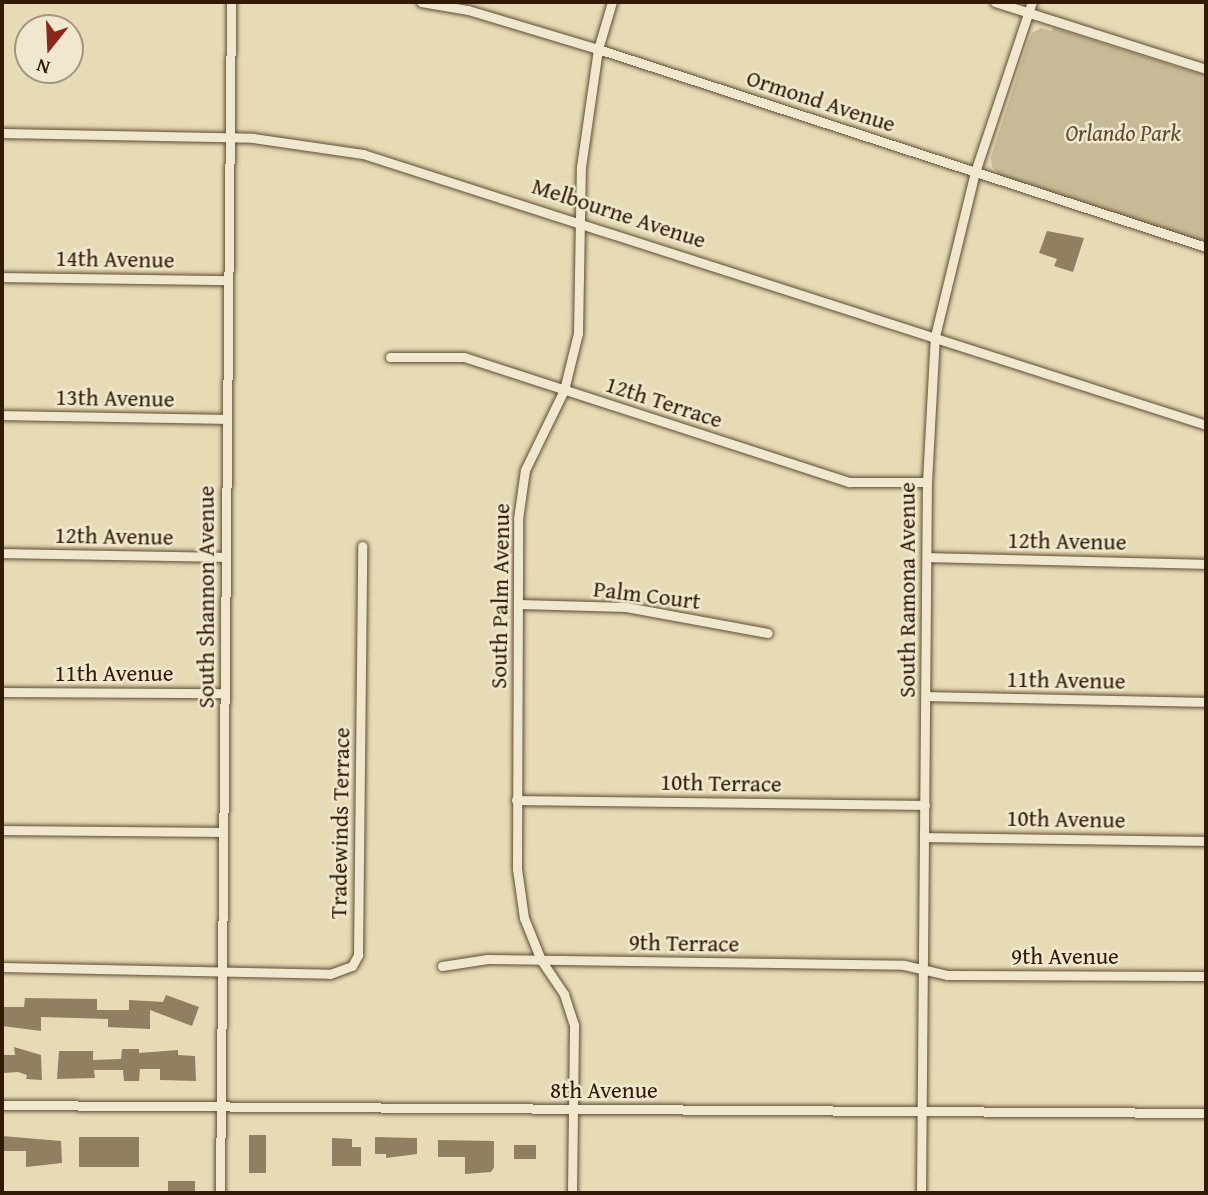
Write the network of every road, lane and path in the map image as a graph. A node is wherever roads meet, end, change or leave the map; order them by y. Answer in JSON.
{"nodes":[{"id":1,"x":231,"y":2,"type":"edge"},
{"id":2,"x":421,"y":2,"type":"edge"},
{"id":3,"x":612,"y":2,"type":"edge"},
{"id":4,"x":995,"y":2,"type":"edge"},
{"id":5,"x":1032,"y":2,"type":"edge"},
{"id":6,"x":1028,"y":13,"type":"junction"},
{"id":7,"x":598,"y":49,"type":"junction"},
{"id":8,"x":1206,"y":69,"type":"edge"},
{"id":9,"x":2,"y":133,"type":"edge"},
{"id":10,"x":230,"y":137,"type":"junction"},
{"id":11,"x":975,"y":172,"type":"junction"},
{"id":12,"x":579,"y":220,"type":"junction"},
{"id":13,"x":1206,"y":247,"type":"edge"},
{"id":14,"x":2,"y":277,"type":"edge"},
{"id":15,"x":228,"y":280,"type":"junction"},
{"id":16,"x":934,"y":336,"type":"junction"},
{"id":17,"x":390,"y":357,"type":"dead end"},
{"id":18,"x":564,"y":390,"type":"junction"},
{"id":19,"x":2,"y":415,"type":"edge"},
{"id":20,"x":227,"y":419,"type":"junction"},
{"id":21,"x":1206,"y":425,"type":"edge"},
{"id":22,"x":927,"y":482,"type":"junction"},
{"id":23,"x":362,"y":546,"type":"dead end"},
{"id":24,"x":2,"y":553,"type":"edge"},
{"id":25,"x":225,"y":557,"type":"junction"},
{"id":26,"x":928,"y":557,"type":"junction"},
{"id":27,"x":1206,"y":564,"type":"edge"},
{"id":28,"x":519,"y":604,"type":"junction"},
{"id":29,"x":768,"y":633,"type":"dead end"},
{"id":30,"x":2,"y":692,"type":"edge"},
{"id":31,"x":225,"y":693,"type":"junction"},
{"id":32,"x":926,"y":696,"type":"junction"},
{"id":33,"x":1206,"y":702,"type":"edge"},
{"id":34,"x":516,"y":800,"type":"junction"},
{"id":35,"x":925,"y":805,"type":"junction"},
{"id":36,"x":2,"y":830,"type":"edge"},
{"id":37,"x":223,"y":832,"type":"junction"},
{"id":38,"x":924,"y":837,"type":"junction"},
{"id":39,"x":1206,"y":841,"type":"edge"},
{"id":40,"x":541,"y":960,"type":"junction"},
{"id":41,"x":442,"y":966,"type":"dead end"},
{"id":42,"x":2,"y":967,"type":"edge"},
{"id":43,"x":221,"y":968,"type":"junction"},
{"id":44,"x":924,"y":972,"type":"junction"},
{"id":45,"x":1206,"y":976,"type":"edge"},
{"id":46,"x":2,"y":1105,"type":"edge"},
{"id":47,"x":222,"y":1107,"type":"junction"},
{"id":48,"x":573,"y":1109,"type":"junction"},
{"id":49,"x":921,"y":1112,"type":"junction"},
{"id":50,"x":1206,"y":1113,"type":"edge"},
{"id":51,"x":220,"y":1193,"type":"edge"},
{"id":52,"x":572,"y":1193,"type":"edge"},
{"id":53,"x":921,"y":1193,"type":"edge"}],
"edges":[{"from":1,"to":10,"type":"street","name":"South Shannon Avenue"},
{"from":2,"to":7,"type":"street","name":"Ormond Avenue"},
{"from":3,"to":7,"type":"street","name":"South Palm Avenue"},
{"from":4,"to":6,"type":"street"},
{"from":5,"to":6,"type":"street","name":"South Ramona Avenue"},
{"from":6,"to":8,"type":"street"},
{"from":6,"to":11,"type":"street","name":"South Ramona Avenue"},
{"from":7,"to":11,"type":"street","name":"Ormond Avenue"},
{"from":7,"to":12,"type":"street","name":"South Palm Avenue"},
{"from":9,"to":10,"type":"street","name":"Melbourne Avenue"},
{"from":10,"to":12,"type":"street","name":"Melbourne Avenue"},
{"from":10,"to":15,"type":"street","name":"South Shannon Avenue"},
{"from":11,"to":13,"type":"street","name":"Ormond Avenue"},
{"from":11,"to":16,"type":"street","name":"South Ramona Avenue"},
{"from":12,"to":16,"type":"street","name":"Melbourne Avenue"},
{"from":12,"to":18,"type":"street","name":"South Palm Avenue"},
{"from":14,"to":15,"type":"street","name":"14th Avenue"},
{"from":15,"to":20,"type":"street","name":"South Shannon Avenue"},
{"from":16,"to":21,"type":"street","name":"Melbourne Avenue"},
{"from":16,"to":22,"type":"street","name":"South Ramona Avenue"},
{"from":17,"to":18,"type":"street","name":"12th Terrace"},
{"from":18,"to":22,"type":"street","name":"12th Terrace"},
{"from":18,"to":28,"type":"street","name":"South Palm Avenue"},
{"from":19,"to":20,"type":"street","name":"13th Avenue"},
{"from":20,"to":25,"type":"street","name":"South Shannon Avenue"},
{"from":22,"to":26,"type":"street","name":"South Ramona Avenue"},
{"from":23,"to":43,"type":"street","name":"Tradewinds Terrace"},
{"from":24,"to":25,"type":"street","name":"12th Avenue"},
{"from":25,"to":31,"type":"street","name":"South Shannon Avenue"},
{"from":26,"to":27,"type":"street","name":"12th Avenue"},
{"from":26,"to":32,"type":"street","name":"South Ramona Avenue"},
{"from":28,"to":29,"type":"street","name":"Palm Court"},
{"from":28,"to":34,"type":"street","name":"South Palm Avenue"},
{"from":30,"to":31,"type":"street","name":"11th Avenue"},
{"from":31,"to":37,"type":"street","name":"South Shannon Avenue"},
{"from":32,"to":33,"type":"street","name":"11th Avenue"},
{"from":32,"to":35,"type":"street","name":"South Ramona Avenue"},
{"from":34,"to":35,"type":"street","name":"10th Terrace"},
{"from":34,"to":40,"type":"street","name":"South Palm Avenue"},
{"from":35,"to":38,"type":"street","name":"South Ramona Avenue"},
{"from":36,"to":37,"type":"street"},
{"from":37,"to":43,"type":"street","name":"South Shannon Avenue"},
{"from":38,"to":39,"type":"street","name":"10th Avenue"},
{"from":38,"to":44,"type":"street","name":"South Ramona Avenue"},
{"from":40,"to":41,"type":"street","name":"9th Terrace"},
{"from":40,"to":44,"type":"street","name":"9th Terrace"},
{"from":40,"to":48,"type":"street","name":"South Palm Avenue"},
{"from":42,"to":43,"type":"street"},
{"from":43,"to":47,"type":"street","name":"South Shannon Avenue"},
{"from":44,"to":45,"type":"street","name":"9th Avenue"},
{"from":44,"to":49,"type":"street","name":"South Ramona Avenue"},
{"from":46,"to":47,"type":"street","name":"8th Avenue"},
{"from":47,"to":48,"type":"street","name":"8th Avenue"},
{"from":47,"to":51,"type":"street","name":"South Shannon Avenue"},
{"from":48,"to":49,"type":"street","name":"8th Avenue"},
{"from":48,"to":52,"type":"street","name":"South Palm Avenue"},
{"from":49,"to":50,"type":"street","name":"8th Avenue"},
{"from":49,"to":53,"type":"street","name":"South Ramona Avenue"}]}
